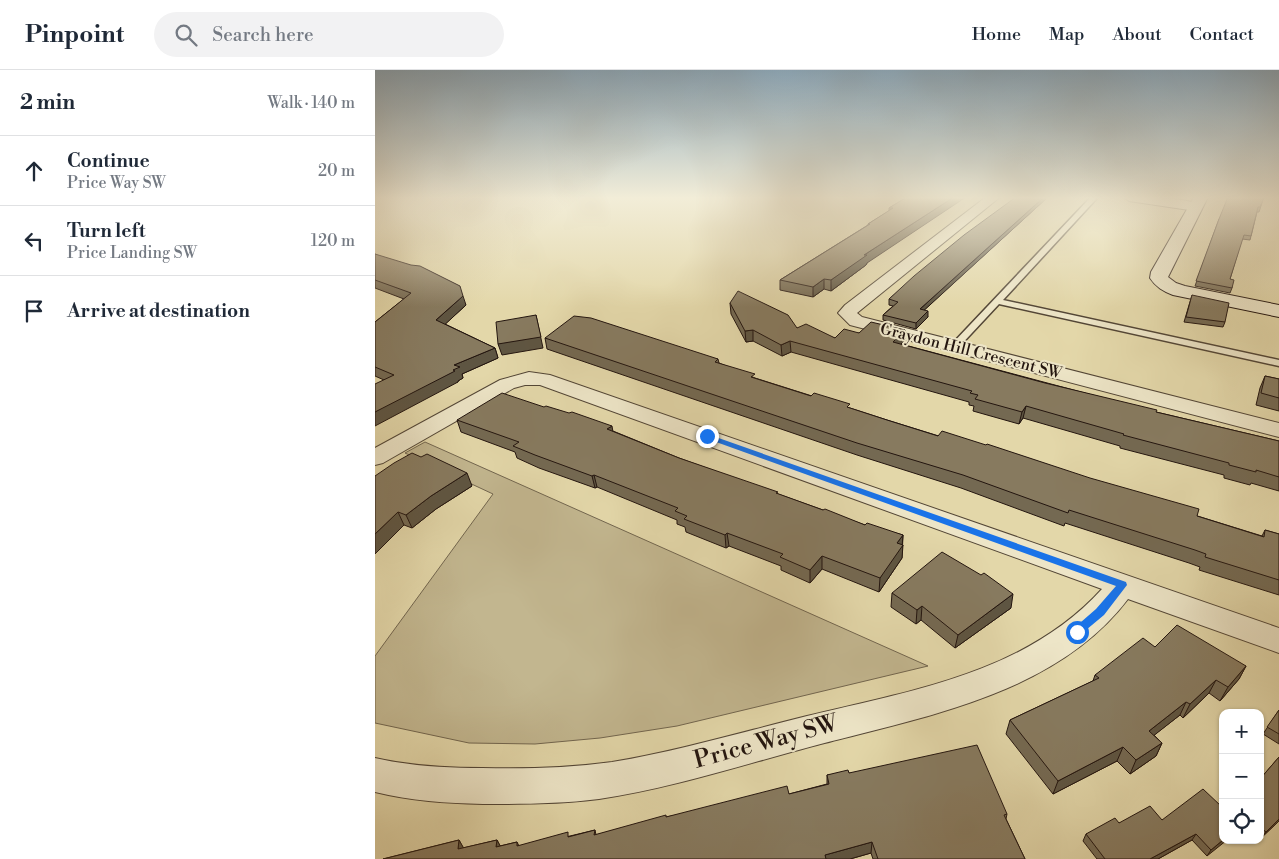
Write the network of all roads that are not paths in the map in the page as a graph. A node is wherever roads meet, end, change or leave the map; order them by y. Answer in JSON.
{"nodes":[{"id":1,"x":948,"y":234,"type":"edge"},
{"id":2,"x":1061,"y":234,"type":"edge"},
{"id":3,"x":1181,"y":234,"type":"edge"},
{"id":4,"x":998,"y":301,"type":"junction"},
{"id":5,"x":1279,"y":311,"type":"edge"},
{"id":6,"x":954,"y":347,"type":"junction"},
{"id":7,"x":1279,"y":364,"type":"edge"},
{"id":8,"x":1279,"y":430,"type":"edge"},
{"id":9,"x":375,"y":458,"type":"edge"},
{"id":10,"x":1122,"y":585,"type":"junction"},
{"id":11,"x":1279,"y":641,"type":"edge"},
{"id":12,"x":375,"y":777,"type":"edge"}],
"edges":[{"from":1,"to":6,"type":"street","name":"Graydon Hill Crescent SW"},
{"from":2,"to":4,"type":"lane"},
{"from":3,"to":5,"type":"street"},
{"from":4,"to":6,"type":"lane"},
{"from":4,"to":7,"type":"lane"},
{"from":6,"to":8,"type":"street","name":"Graydon Hill Crescent SW"},
{"from":9,"to":10,"type":"street"},
{"from":10,"to":11,"type":"street"},
{"from":10,"to":12,"type":"street","name":"Price Way SW"}]}
